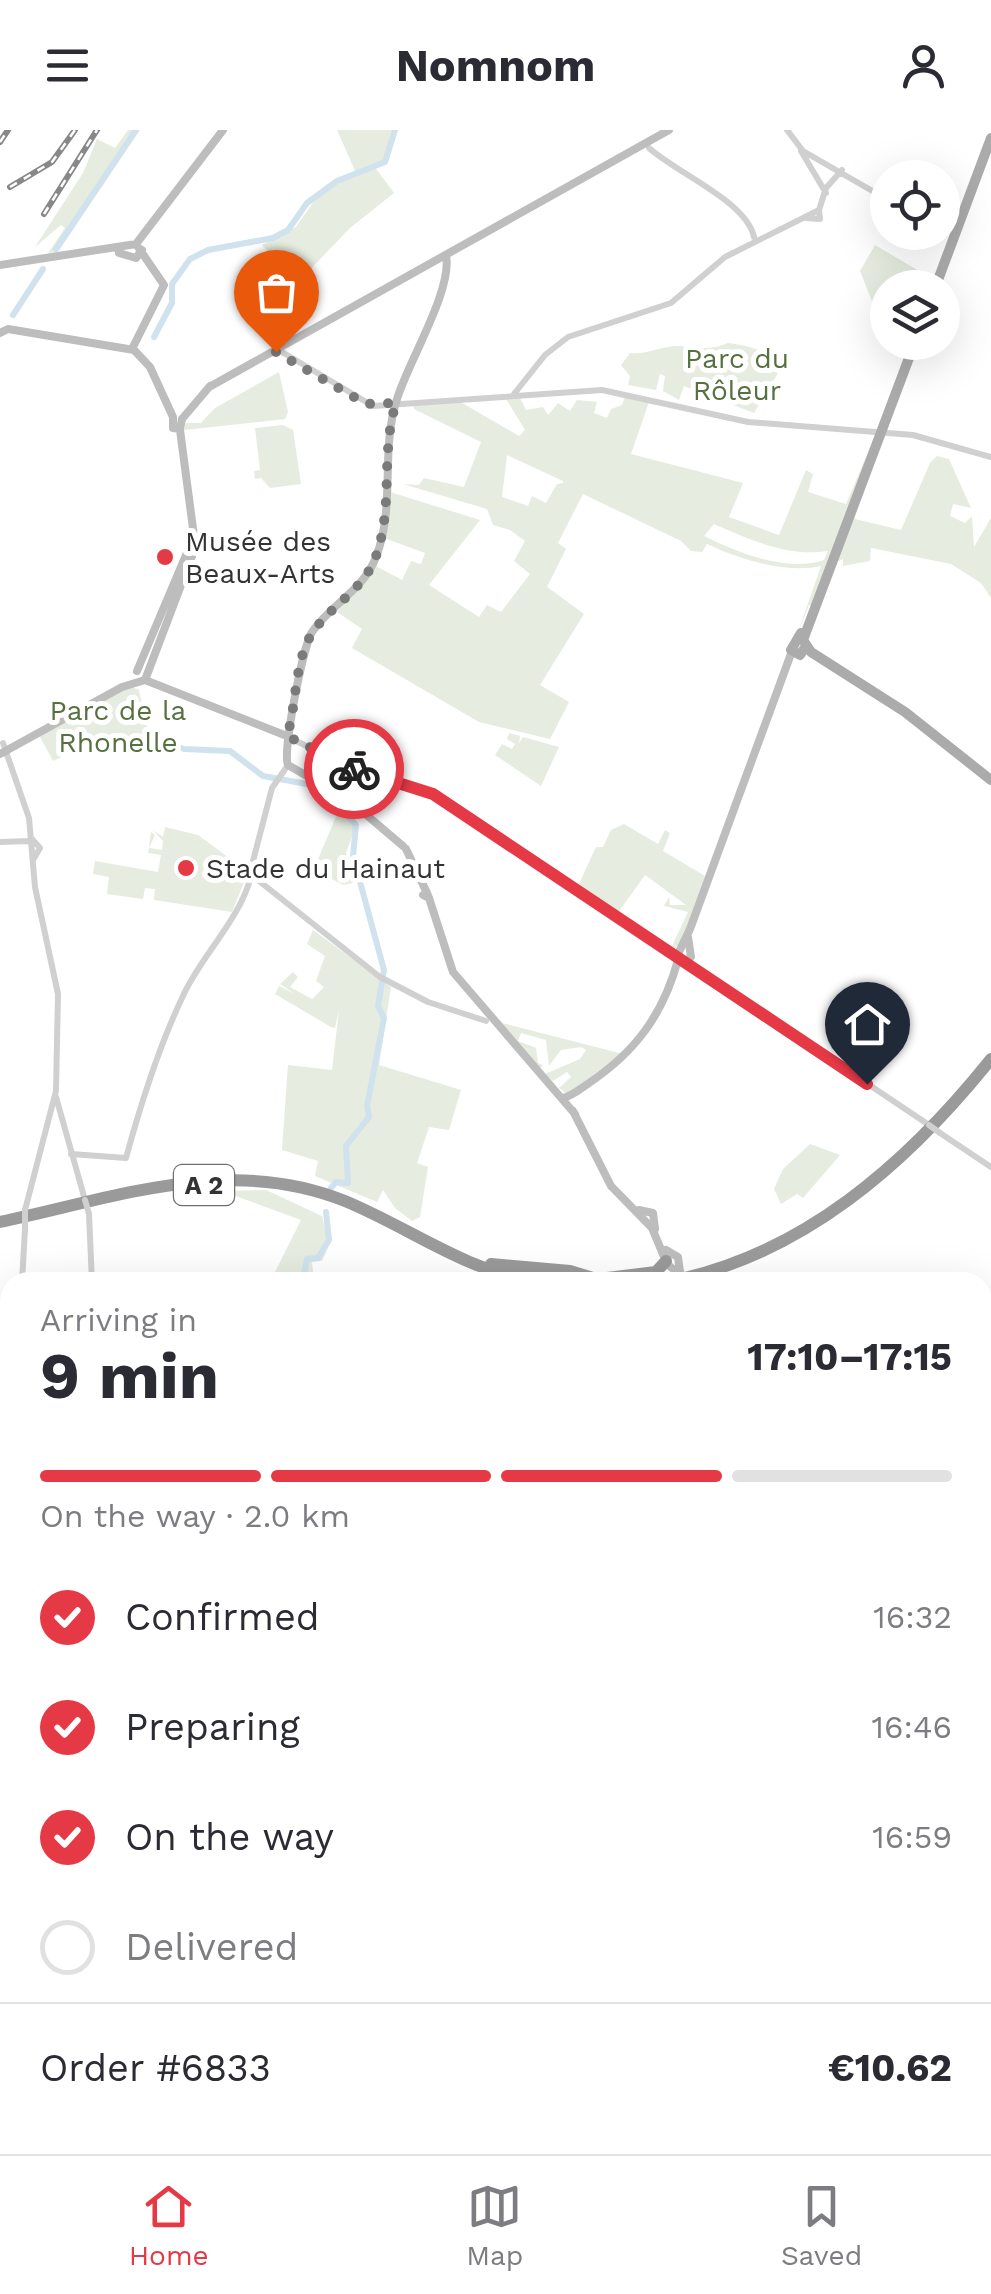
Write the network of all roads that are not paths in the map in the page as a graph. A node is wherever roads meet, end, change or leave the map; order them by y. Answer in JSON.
{"nodes":[{"id":1,"x":224,"y":130,"type":"edge"},
{"id":2,"x":671,"y":130,"type":"edge"},
{"id":3,"x":787,"y":130,"type":"edge"},
{"id":4,"x":991,"y":138,"type":"edge"},
{"id":5,"x":649,"y":145,"type":"junction"},
{"id":6,"x":802,"y":152,"type":"junction"},
{"id":7,"x":838,"y":171,"type":"junction"},
{"id":8,"x":825,"y":190,"type":"junction"},
{"id":9,"x":870,"y":190,"type":"edge"},
{"id":10,"x":960,"y":222,"type":"edge"},
{"id":11,"x":759,"y":238,"type":"junction"},
{"id":12,"x":137,"y":251,"type":"junction"},
{"id":13,"x":446,"y":256,"type":"junction"},
{"id":14,"x":0,"y":265,"type":"edge"},
{"id":15,"x":2,"y":329,"type":"edge"},
{"id":16,"x":134,"y":344,"type":"junction"},
{"id":17,"x":281,"y":353,"type":"junction"},
{"id":18,"x":908,"y":360,"type":"edge"},
{"id":19,"x":514,"y":394,"type":"junction"},
{"id":20,"x":396,"y":403,"type":"junction"},
{"id":21,"x":178,"y":418,"type":"junction"},
{"id":22,"x":884,"y":431,"type":"junction"},
{"id":23,"x":991,"y":457,"type":"edge"},
{"id":24,"x":800,"y":648,"type":"junction"},
{"id":25,"x":139,"y":677,"type":"junction"},
{"id":26,"x":287,"y":736,"type":"junction"},
{"id":27,"x":1,"y":748,"type":"edge"},
{"id":28,"x":288,"y":765,"type":"junction"},
{"id":29,"x":987,"y":776,"type":"edge"},
{"id":30,"x":0,"y":842,"type":"edge"},
{"id":31,"x":32,"y":847,"type":"junction"},
{"id":32,"x":248,"y":877,"type":"junction"},
{"id":33,"x":683,"y":956,"type":"junction"},
{"id":34,"x":490,"y":1018,"type":"junction"},
{"id":35,"x":991,"y":1060,"type":"edge"},
{"id":36,"x":991,"y":1069,"type":"edge"},
{"id":37,"x":56,"y":1097,"type":"junction"},
{"id":38,"x":567,"y":1100,"type":"junction"},
{"id":39,"x":71,"y":1154,"type":"junction"},
{"id":40,"x":991,"y":1167,"type":"edge"},
{"id":41,"x":0,"y":1225,"type":"edge"},
{"id":42,"x":410,"y":1235,"type":"junction"},
{"id":43,"x":456,"y":1265,"type":"junction"},
{"id":44,"x":677,"y":1270,"type":"edge"},
{"id":45,"x":23,"y":1272,"type":"edge"},
{"id":46,"x":92,"y":1272,"type":"edge"},
{"id":47,"x":472,"y":1272,"type":"edge"},
{"id":48,"x":481,"y":1272,"type":"edge"},
{"id":49,"x":490,"y":1272,"type":"edge"},
{"id":50,"x":573,"y":1272,"type":"edge"},
{"id":51,"x":700,"y":1272,"type":"edge"}],
"edges":[{"from":1,"to":12,"type":"main road"},
{"from":1,"to":12,"type":"main road"},
{"from":2,"to":5,"type":"main road"},
{"from":3,"to":6,"type":"street"},
{"from":4,"to":10,"type":"main road"},
{"from":5,"to":11,"type":"street"},
{"from":5,"to":13,"type":"main road"},
{"from":6,"to":7,"type":"street"},
{"from":6,"to":8,"type":"street"},
{"from":7,"to":8,"type":"street"},
{"from":7,"to":9,"type":"street"},
{"from":8,"to":11,"type":"street"},
{"from":11,"to":19,"type":"street"},
{"from":12,"to":14,"type":"main road"},
{"from":12,"to":16,"type":"main road"},
{"from":13,"to":17,"type":"main road"},
{"from":13,"to":20,"type":"main road"},
{"from":15,"to":16,"type":"main road"},
{"from":16,"to":21,"type":"main road"},
{"from":17,"to":20,"type":"street"},
{"from":17,"to":21,"type":"main road"},
{"from":18,"to":22,"type":"main road"},
{"from":19,"to":20,"type":"street"},
{"from":19,"to":22,"type":"street"},
{"from":20,"to":26,"type":"main road"},
{"from":21,"to":25,"type":"main road"},
{"from":22,"to":23,"type":"street"},
{"from":22,"to":24,"type":"main road"},
{"from":24,"to":29,"type":"main road"},
{"from":24,"to":33,"type":"main road"},
{"from":25,"to":26,"type":"main road"},
{"from":25,"to":27,"type":"main road"},
{"from":26,"to":28,"type":"main road"},
{"from":26,"to":33,"type":"street"},
{"from":27,"to":31,"type":"street"},
{"from":28,"to":32,"type":"street"},
{"from":28,"to":34,"type":"main road"},
{"from":30,"to":31,"type":"street"},
{"from":31,"to":37,"type":"street"},
{"from":32,"to":34,"type":"street"},
{"from":32,"to":39,"type":"street"},
{"from":33,"to":38,"type":"main road"},
{"from":33,"to":40,"type":"street","bridge":true},
{"from":34,"to":38,"type":"main road"},
{"from":35,"to":51,"type":"highway"},
{"from":36,"to":44,"type":"highway"},
{"from":37,"to":39,"type":"street"},
{"from":37,"to":45,"type":"street","bridge":true},
{"from":38,"to":44,"type":"main road"},
{"from":39,"to":46,"type":"street","bridge":true},
{"from":41,"to":42,"type":"highway","number":"A 2"},
{"from":41,"to":42,"type":"highway","number":"A 2"},
{"from":42,"to":43,"type":"highway","number":"A 2"},
{"from":42,"to":49,"type":"highway","number":"A 2"},
{"from":42,"to":50,"type":"highway"},
{"from":43,"to":47,"type":"highway"},
{"from":43,"to":48,"type":"highway","number":"A 2"}]}
